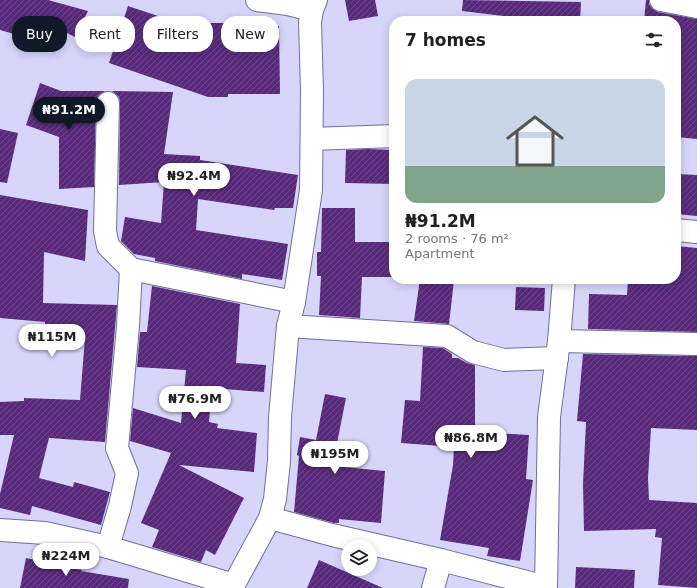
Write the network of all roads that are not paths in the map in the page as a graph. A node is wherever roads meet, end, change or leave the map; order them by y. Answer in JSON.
{"nodes":[{"id":1,"x":257,"y":0,"type":"edge"},
{"id":2,"x":661,"y":0,"type":"edge"},
{"id":3,"x":314,"y":5,"type":"edge"},
{"id":4,"x":697,"y":7,"type":"edge"},
{"id":5,"x":108,"y":103,"type":"dead end"},
{"id":6,"x":389,"y":136,"type":"edge"},
{"id":7,"x":312,"y":139,"type":"junction"},
{"id":8,"x":681,"y":230,"type":"edge"},
{"id":9,"x":697,"y":232,"type":"edge"},
{"id":10,"x":131,"y":270,"type":"junction"},
{"id":11,"x":564,"y":284,"type":"edge"},
{"id":12,"x":294,"y":302,"type":"junction"},
{"id":13,"x":288,"y":326,"type":"junction"},
{"id":14,"x":697,"y":344,"type":"edge"},
{"id":15,"x":558,"y":349,"type":"junction"},
{"id":16,"x":270,"y":518,"type":"junction"},
{"id":17,"x":0,"y":530,"type":"edge"},
{"id":18,"x":108,"y":547,"type":"junction"},
{"id":19,"x":441,"y":560,"type":"junction"},
{"id":20,"x":233,"y":586,"type":"edge"},
{"id":21,"x":434,"y":588,"type":"edge"},
{"id":22,"x":546,"y":588,"type":"edge"}],
"edges":[{"from":1,"to":3,"type":"street"},
{"from":2,"to":4,"type":"street"},
{"from":3,"to":7,"type":"street"},
{"from":5,"to":10,"type":"street"},
{"from":6,"to":7,"type":"street"},
{"from":7,"to":12,"type":"street"},
{"from":8,"to":9,"type":"street"},
{"from":10,"to":12,"type":"street"},
{"from":10,"to":18,"type":"street"},
{"from":11,"to":15,"type":"street"},
{"from":12,"to":13,"type":"street"},
{"from":13,"to":15,"type":"street"},
{"from":13,"to":16,"type":"street"},
{"from":14,"to":15,"type":"street"},
{"from":15,"to":22,"type":"street"},
{"from":16,"to":19,"type":"street"},
{"from":16,"to":20,"type":"street"},
{"from":17,"to":18,"type":"street"},
{"from":18,"to":20,"type":"street"},
{"from":19,"to":21,"type":"street"},
{"from":19,"to":22,"type":"street"}]}
